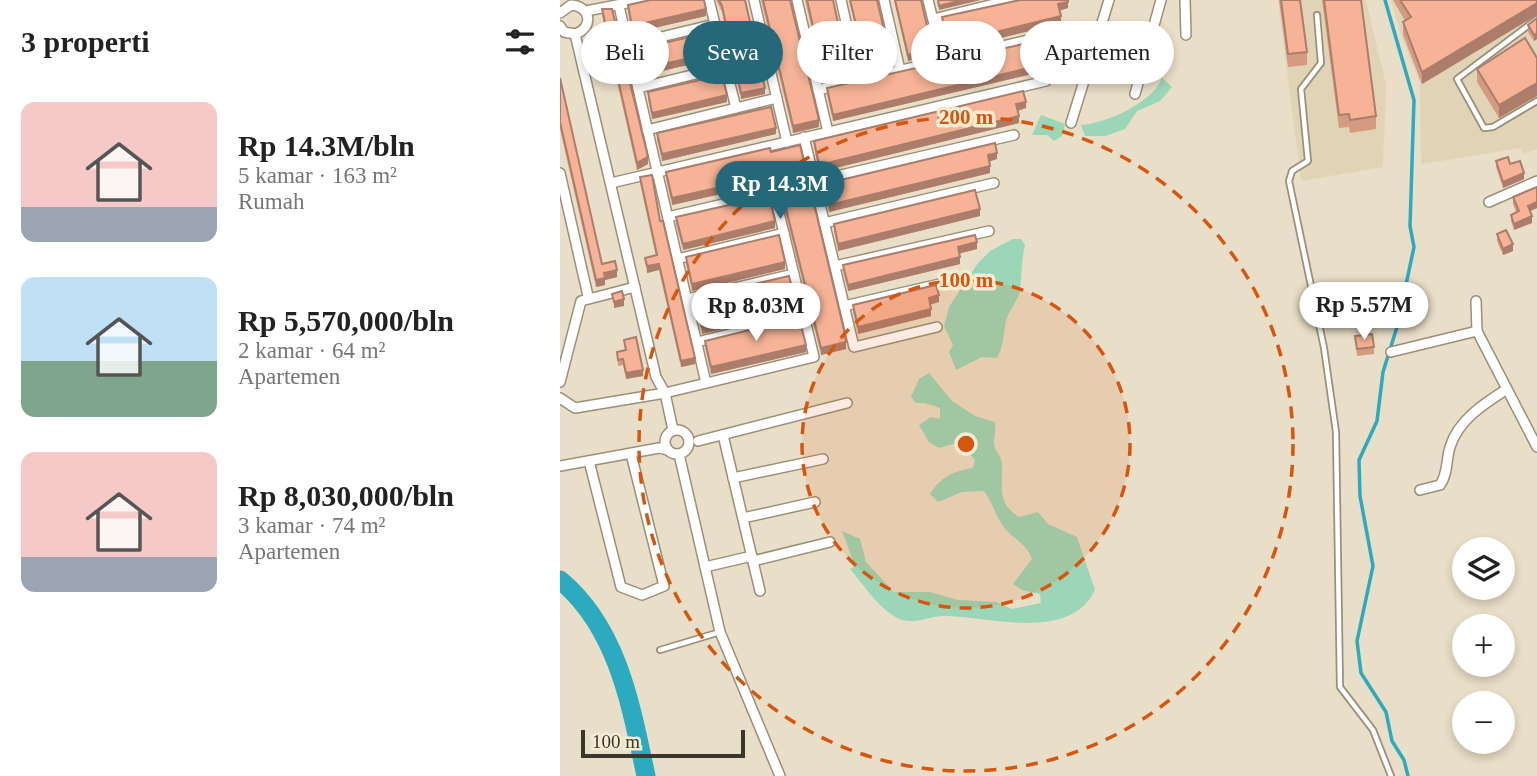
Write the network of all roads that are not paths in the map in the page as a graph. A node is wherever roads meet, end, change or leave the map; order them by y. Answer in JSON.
{"nodes":[{"id":1,"x":642,"y":0,"type":"edge"},
{"id":2,"x":709,"y":0,"type":"edge"},
{"id":3,"x":754,"y":0,"type":"edge"},
{"id":4,"x":797,"y":0,"type":"edge"},
{"id":5,"x":841,"y":0,"type":"edge"},
{"id":6,"x":884,"y":0,"type":"edge"},
{"id":7,"x":928,"y":0,"type":"edge"},
{"id":8,"x":1011,"y":0,"type":"edge"},
{"id":9,"x":1109,"y":0,"type":"edge"},
{"id":10,"x":1161,"y":0,"type":"edge"},
{"id":11,"x":1185,"y":0,"type":"edge"},
{"id":12,"x":570,"y":2,"type":"edge"},
{"id":13,"x":604,"y":4,"type":"edge"},
{"id":14,"x":972,"y":5,"type":"edge"},
{"id":15,"x":618,"y":6,"type":"junction"},
{"id":16,"x":586,"y":11,"type":"junction"},
{"id":17,"x":560,"y":13,"type":"edge"},
{"id":18,"x":1317,"y":15,"type":"dead end"},
{"id":19,"x":933,"y":19,"type":"joint"},
{"id":20,"x":1537,"y":19,"type":"edge"},
{"id":21,"x":622,"y":21,"type":"edge"},
{"id":22,"x":714,"y":21,"type":"edge"},
{"id":23,"x":846,"y":21,"type":"edge"},
{"id":24,"x":560,"y":27,"type":"edge"},
{"id":25,"x":575,"y":34,"type":"junction"},
{"id":26,"x":1186,"y":35,"type":"dead end"},
{"id":27,"x":911,"y":68,"type":"edge"},
{"id":28,"x":900,"y":70,"type":"junction"},
{"id":29,"x":897,"y":71,"type":"edge"},
{"id":30,"x":683,"y":77,"type":"edge"},
{"id":31,"x":637,"y":84,"type":"edge"},
{"id":32,"x":730,"y":84,"type":"edge"},
{"id":33,"x":843,"y":84,"type":"edge"},
{"id":34,"x":1033,"y":84,"type":"edge"},
{"id":35,"x":638,"y":88,"type":"junction"},
{"id":36,"x":818,"y":90,"type":"junction"},
{"id":37,"x":1135,"y":94,"type":"dead end"},
{"id":38,"x":777,"y":98,"type":"junction"},
{"id":39,"x":1537,"y":101,"type":"edge"},
{"id":40,"x":736,"y":108,"type":"junction"},
{"id":41,"x":1071,"y":123,"type":"dead end"},
{"id":42,"x":647,"y":130,"type":"junction"},
{"id":43,"x":828,"y":132,"type":"junction"},
{"id":44,"x":1014,"y":135,"type":"dead end"},
{"id":45,"x":804,"y":137,"type":"junction"},
{"id":46,"x":787,"y":142,"type":"junction"},
{"id":47,"x":657,"y":172,"type":"junction"},
{"id":48,"x":560,"y":173,"type":"edge"},
{"id":49,"x":771,"y":180,"type":"dead end"},
{"id":50,"x":815,"y":181,"type":"junction"},
{"id":51,"x":1537,"y":181,"type":"edge"},
{"id":52,"x":611,"y":183,"type":"junction"},
{"id":53,"x":994,"y":183,"type":"dead end"},
{"id":54,"x":774,"y":192,"type":"junction"},
{"id":55,"x":1489,"y":202,"type":"dead end"},
{"id":56,"x":668,"y":217,"type":"junction"},
{"id":57,"x":824,"y":223,"type":"junction"},
{"id":58,"x":989,"y":231,"type":"dead end"},
{"id":59,"x":784,"y":233,"type":"junction"},
{"id":60,"x":677,"y":259,"type":"junction"},
{"id":61,"x":835,"y":266,"type":"junction"},
{"id":62,"x":794,"y":274,"type":"junction"},
{"id":63,"x":957,"y":280,"type":"dead end"},
{"id":64,"x":635,"y":287,"type":"junction"},
{"id":65,"x":588,"y":296,"type":"junction"},
{"id":66,"x":687,"y":299,"type":"junction"},
{"id":67,"x":1476,"y":301,"type":"dead end"},
{"id":68,"x":844,"y":306,"type":"junction"},
{"id":69,"x":804,"y":316,"type":"junction"},
{"id":70,"x":937,"y":327,"type":"dead end"},
{"id":71,"x":1477,"y":331,"type":"junction"},
{"id":72,"x":697,"y":342,"type":"junction"},
{"id":73,"x":1391,"y":352,"type":"dead end"},
{"id":74,"x":560,"y":382,"type":"edge"},
{"id":75,"x":706,"y":383,"type":"junction"},
{"id":76,"x":1507,"y":389,"type":"junction"},
{"id":77,"x":665,"y":393,"type":"junction"},
{"id":78,"x":560,"y":398,"type":"edge"},
{"id":79,"x":847,"y":403,"type":"dead end"},
{"id":80,"x":673,"y":430,"type":"junction"},
{"id":81,"x":723,"y":435,"type":"junction"},
{"id":82,"x":698,"y":441,"type":"dead end"},
{"id":83,"x":1537,"y":447,"type":"edge"},
{"id":84,"x":668,"y":450,"type":"junction"},
{"id":85,"x":631,"y":454,"type":"junction"},
{"id":86,"x":679,"y":454,"type":"junction"},
{"id":87,"x":823,"y":459,"type":"dead end"},
{"id":88,"x":589,"y":461,"type":"junction"},
{"id":89,"x":560,"y":466,"type":"edge"},
{"id":90,"x":733,"y":478,"type":"junction"},
{"id":91,"x":1420,"y":490,"type":"dead end"},
{"id":92,"x":815,"y":502,"type":"dead end"},
{"id":93,"x":743,"y":518,"type":"junction"},
{"id":94,"x":830,"y":542,"type":"dead end"},
{"id":95,"x":752,"y":558,"type":"junction"},
{"id":96,"x":705,"y":567,"type":"junction"},
{"id":97,"x":760,"y":591,"type":"dead end"},
{"id":98,"x":720,"y":632,"type":"junction"},
{"id":99,"x":660,"y":650,"type":"dead end"},
{"id":100,"x":780,"y":776,"type":"edge"},
{"id":101,"x":1391,"y":776,"type":"edge"}],
"edges":[{"from":1,"to":15,"type":"street"},
{"from":2,"to":22,"type":"street"},
{"from":3,"to":38,"type":"street"},
{"from":4,"to":36,"type":"street"},
{"from":5,"to":23,"type":"street"},
{"from":6,"to":28,"type":"street"},
{"from":7,"to":19,"type":"street"},
{"from":8,"to":14,"type":"street"},
{"from":9,"to":41,"type":"street"},
{"from":10,"to":37,"type":"street"},
{"from":11,"to":26,"type":"street"},
{"from":12,"to":16,"type":"street"},
{"from":12,"to":17,"type":"street"},
{"from":13,"to":15,"type":"street"},
{"from":13,"to":16,"type":"street"},
{"from":14,"to":19,"type":"street"},
{"from":15,"to":21,"type":"street"},
{"from":16,"to":25,"type":"street"},
{"from":18,"to":101,"type":"lane"},
{"from":20,"to":39,"type":"lane"},
{"from":24,"to":25,"type":"street"},
{"from":25,"to":52,"type":"street"},
{"from":27,"to":28,"type":"street"},
{"from":28,"to":29,"type":"street"},
{"from":30,"to":35,"type":"street"},
{"from":31,"to":35,"type":"street"},
{"from":32,"to":40,"type":"street"},
{"from":33,"to":36,"type":"street"},
{"from":34,"to":43,"type":"street"},
{"from":35,"to":42,"type":"street"},
{"from":36,"to":43,"type":"street"},
{"from":38,"to":40,"type":"street"},
{"from":38,"to":46,"type":"street"},
{"from":40,"to":42,"type":"street"},
{"from":42,"to":47,"type":"street"},
{"from":43,"to":45,"type":"street"},
{"from":44,"to":50,"type":"street"},
{"from":45,"to":46,"type":"street"},
{"from":45,"to":50,"type":"street"},
{"from":46,"to":47,"type":"street"},
{"from":47,"to":52,"type":"street"},
{"from":47,"to":56,"type":"street"},
{"from":48,"to":65,"type":"street"},
{"from":49,"to":54,"type":"street"},
{"from":50,"to":57,"type":"street"},
{"from":51,"to":55,"type":"street"},
{"from":52,"to":64,"type":"street"},
{"from":53,"to":57,"type":"street"},
{"from":54,"to":56,"type":"street"},
{"from":54,"to":59,"type":"street"},
{"from":56,"to":60,"type":"street"},
{"from":57,"to":61,"type":"street"},
{"from":58,"to":61,"type":"street"},
{"from":59,"to":60,"type":"street"},
{"from":59,"to":62,"type":"street"},
{"from":60,"to":66,"type":"street"},
{"from":61,"to":68,"type":"street"},
{"from":62,"to":66,"type":"street"},
{"from":62,"to":69,"type":"street"},
{"from":63,"to":68,"type":"street"},
{"from":64,"to":65,"type":"street"},
{"from":64,"to":77,"type":"street"},
{"from":65,"to":74,"type":"street"},
{"from":66,"to":72,"type":"street"},
{"from":67,"to":71,"type":"street"},
{"from":68,"to":70,"type":"street"},
{"from":69,"to":72,"type":"street"},
{"from":69,"to":75,"type":"street"},
{"from":71,"to":73,"type":"street"},
{"from":71,"to":76,"type":"street"},
{"from":72,"to":75,"type":"street"},
{"from":75,"to":77,"type":"street"},
{"from":76,"to":83,"type":"street"},
{"from":76,"to":91,"type":"street"},
{"from":77,"to":78,"type":"street"},
{"from":77,"to":80,"type":"street"},
{"from":79,"to":81,"type":"street"},
{"from":80,"to":84,"type":"street"},
{"from":80,"to":86,"type":"street"},
{"from":81,"to":82,"type":"street"},
{"from":81,"to":90,"type":"street"},
{"from":84,"to":85,"type":"street"},
{"from":84,"to":86,"type":"street"},
{"from":85,"to":88,"type":"street"},
{"from":85,"to":88,"type":"street"},
{"from":86,"to":96,"type":"street"},
{"from":87,"to":90,"type":"street"},
{"from":88,"to":89,"type":"street"},
{"from":90,"to":93,"type":"street"},
{"from":92,"to":93,"type":"street"},
{"from":93,"to":95,"type":"street"},
{"from":94,"to":95,"type":"street"},
{"from":95,"to":96,"type":"street"},
{"from":95,"to":97,"type":"street"},
{"from":96,"to":98,"type":"street"},
{"from":98,"to":99,"type":"lane"},
{"from":98,"to":100,"type":"street"}]}
